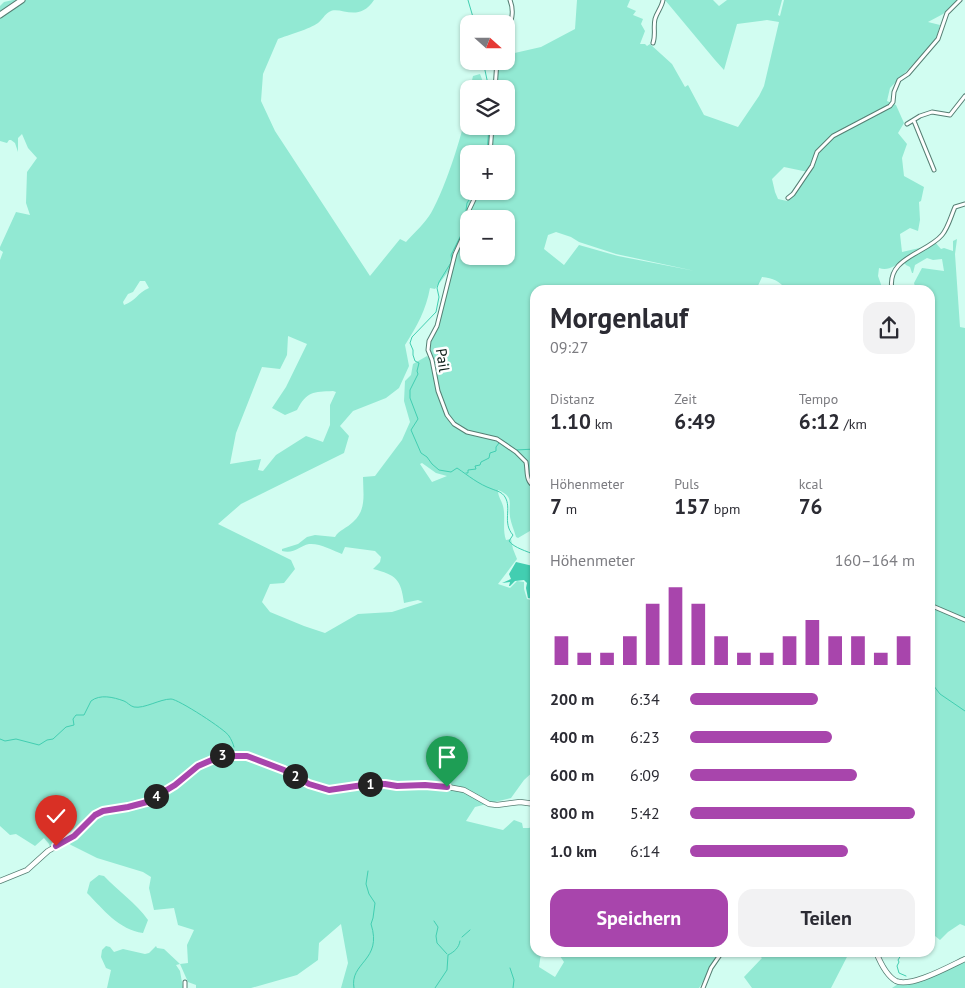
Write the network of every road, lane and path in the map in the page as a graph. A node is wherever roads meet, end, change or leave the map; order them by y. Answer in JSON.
{"nodes":[{"id":1,"x":22,"y":0,"type":"edge"},
{"id":2,"x":510,"y":0,"type":"edge"},
{"id":3,"x":663,"y":0,"type":"edge"},
{"id":4,"x":960,"y":0,"type":"edge"},
{"id":5,"x":0,"y":15,"type":"edge"},
{"id":6,"x":512,"y":15,"type":"edge"},
{"id":7,"x":653,"y":43,"type":"dead end"},
{"id":8,"x":965,"y":96,"type":"edge"},
{"id":9,"x":914,"y":121,"type":"junction"},
{"id":10,"x":907,"y":124,"type":"dead end"},
{"id":11,"x":934,"y":170,"type":"dead end"},
{"id":12,"x":788,"y":198,"type":"dead end"},
{"id":13,"x":474,"y":200,"type":"edge"},
{"id":14,"x":965,"y":204,"type":"edge"},
{"id":15,"x":892,"y":285,"type":"edge"},
{"id":16,"x":530,"y":482,"type":"edge"},
{"id":17,"x":935,"y":607,"type":"edge"},
{"id":18,"x":965,"y":620,"type":"edge"},
{"id":19,"x":530,"y":803,"type":"edge"},
{"id":20,"x":0,"y":881,"type":"edge"},
{"id":21,"x":719,"y":957,"type":"edge"},
{"id":22,"x":879,"y":957,"type":"edge"},
{"id":23,"x":965,"y":959,"type":"edge"},
{"id":24,"x":185,"y":982,"type":"dead end"},
{"id":25,"x":185,"y":988,"type":"edge"},
{"id":26,"x":703,"y":988,"type":"edge"}],
"edges":[{"from":1,"to":5,"type":"main road"},
{"from":2,"to":6,"type":"street"},
{"from":3,"to":7,"type":"street"},
{"from":4,"to":12,"type":"street"},
{"from":8,"to":9,"type":"street"},
{"from":9,"to":10,"type":"street"},
{"from":9,"to":11,"type":"street"},
{"from":13,"to":16,"type":"street","name":"Pail"},
{"from":14,"to":15,"type":"street"},
{"from":17,"to":18,"type":"street"},
{"from":19,"to":20,"type":"street"},
{"from":21,"to":26,"type":"street"},
{"from":22,"to":23,"type":"street"},
{"from":24,"to":25,"type":"street"}]}
